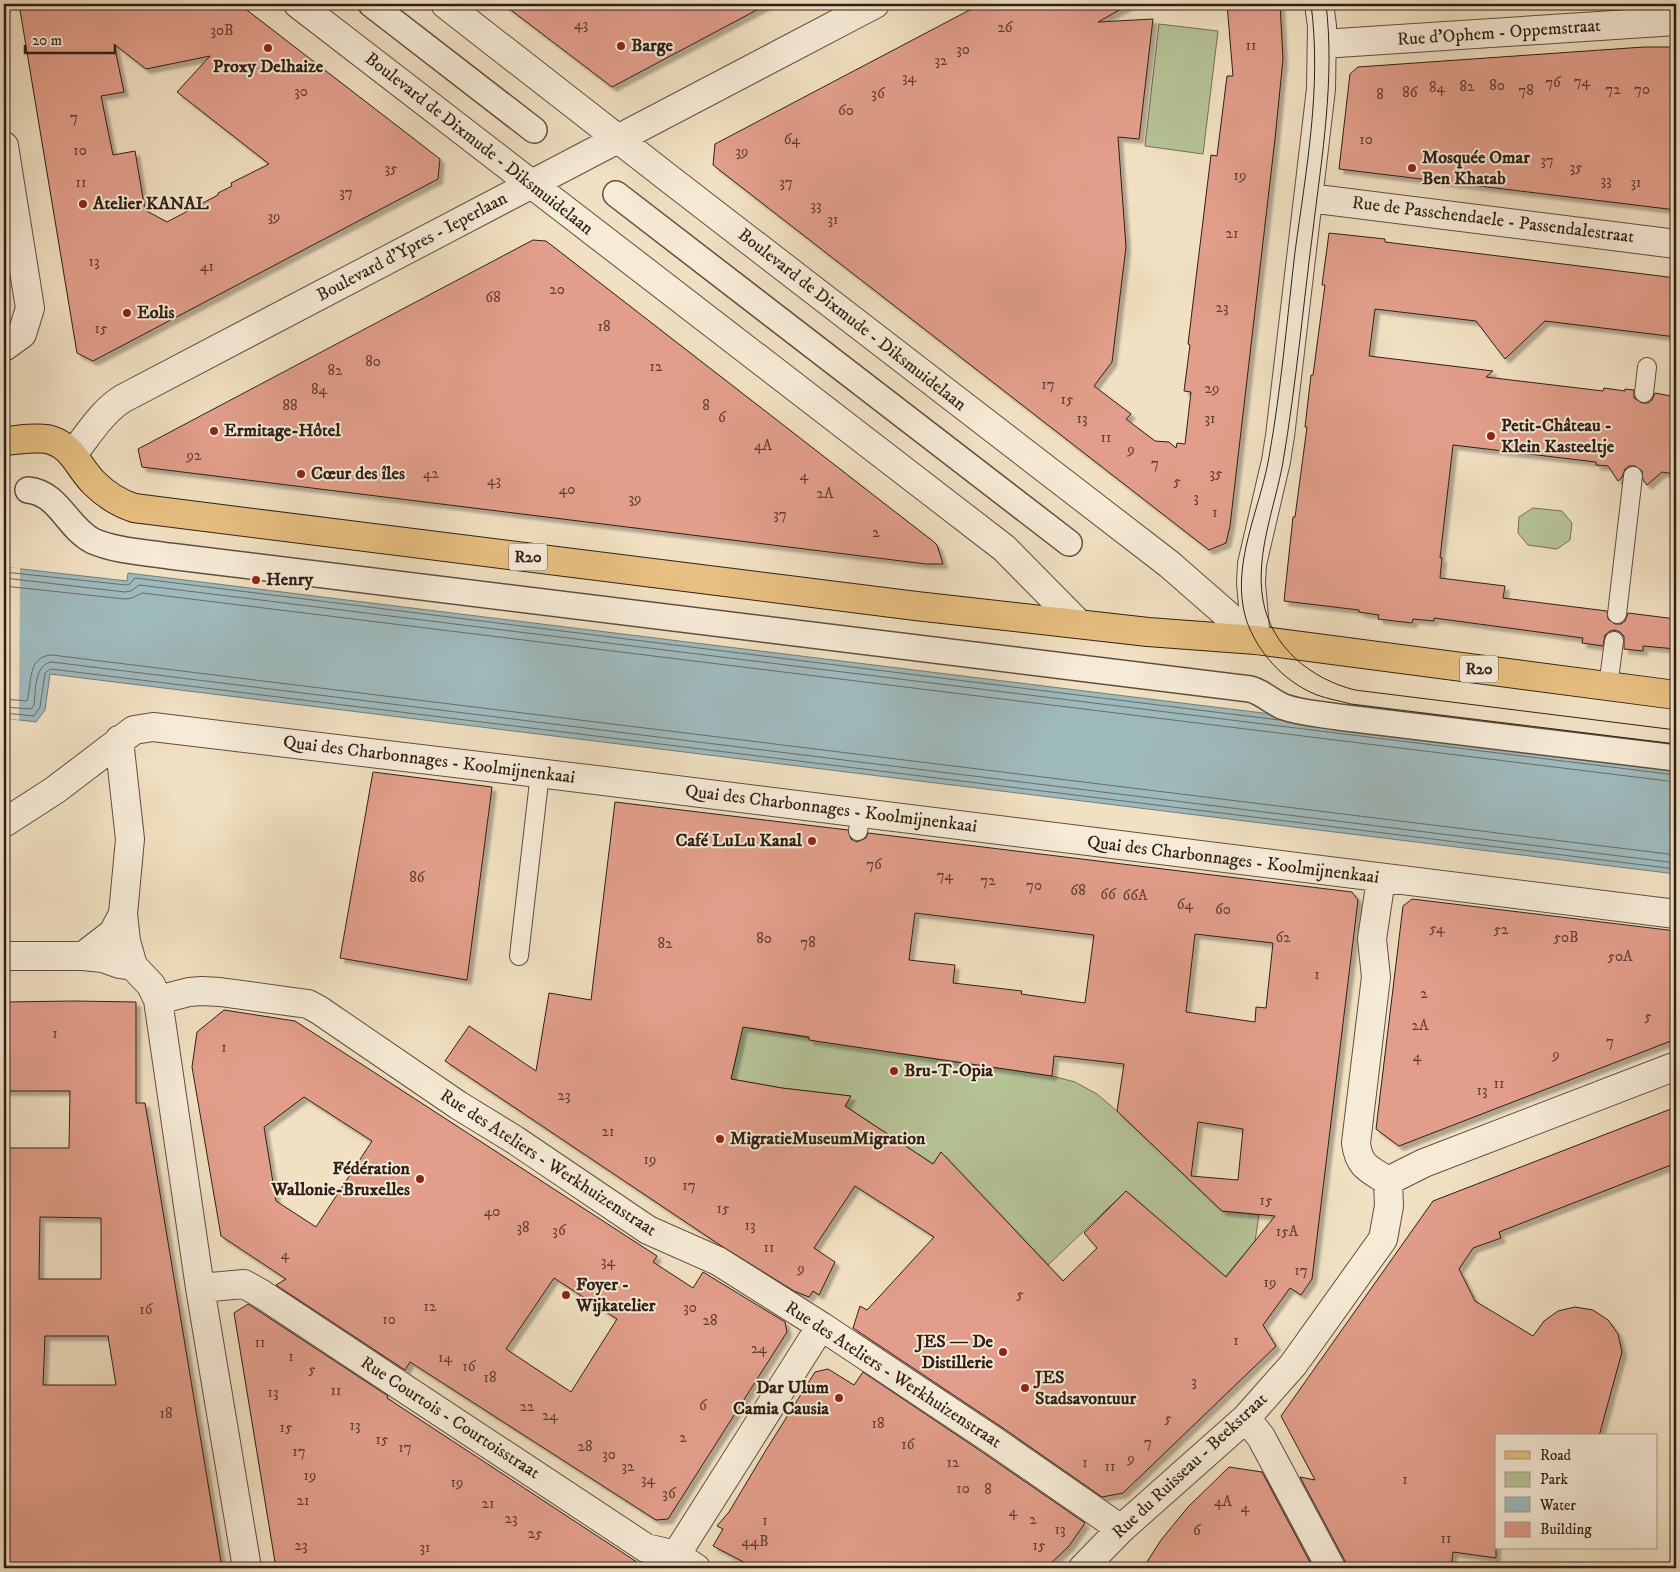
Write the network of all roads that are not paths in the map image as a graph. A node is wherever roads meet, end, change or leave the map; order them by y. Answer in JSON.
{"nodes":[{"id":1,"x":298,"y":4,"type":"edge"},
{"id":2,"x":371,"y":4,"type":"edge"},
{"id":3,"x":445,"y":4,"type":"edge"},
{"id":4,"x":875,"y":4,"type":"edge"},
{"id":5,"x":1318,"y":4,"type":"edge"},
{"id":6,"x":1676,"y":21,"type":"edge"},
{"id":7,"x":1322,"y":44,"type":"junction"},
{"id":8,"x":534,"y":130,"type":"dead end"},
{"id":9,"x":619,"y":139,"type":"junction"},
{"id":10,"x":4,"y":146,"type":"edge"},
{"id":11,"x":531,"y":184,"type":"junction"},
{"id":12,"x":616,"y":194,"type":"dead end"},
{"id":13,"x":1309,"y":198,"type":"junction"},
{"id":14,"x":1676,"y":244,"type":"edge"},
{"id":15,"x":4,"y":346,"type":"edge"},
{"id":16,"x":1648,"y":367,"type":"dead end"},
{"id":17,"x":1644,"y":393,"type":"dead end"},
{"id":18,"x":4,"y":442,"type":"edge"},
{"id":19,"x":72,"y":454,"type":"junction"},
{"id":20,"x":1633,"y":476,"type":"dead end"},
{"id":21,"x":28,"y":490,"type":"dead end"},
{"id":22,"x":1068,"y":543,"type":"dead end"},
{"id":23,"x":1617,"y":614,"type":"dead end"},
{"id":24,"x":1079,"y":624,"type":"junction"},
{"id":25,"x":1256,"y":640,"type":"junction"},
{"id":26,"x":1614,"y":642,"type":"dead end"},
{"id":27,"x":1608,"y":686,"type":"junction"},
{"id":28,"x":1676,"y":695,"type":"edge"},
{"id":29,"x":119,"y":740,"type":"junction"},
{"id":30,"x":1676,"y":758,"type":"edge"},
{"id":31,"x":540,"y":773,"type":"junction"},
{"id":32,"x":8,"y":820,"type":"edge"},
{"id":33,"x":1381,"y":879,"type":"junction"},
{"id":34,"x":123,"y":914,"type":"junction"},
{"id":35,"x":1676,"y":914,"type":"edge"},
{"id":36,"x":4,"y":956,"type":"edge"},
{"id":37,"x":83,"y":956,"type":"junction"},
{"id":38,"x":519,"y":956,"type":"dead end"},
{"id":39,"x":133,"y":966,"type":"junction"},
{"id":40,"x":158,"y":1000,"type":"junction"},
{"id":41,"x":1676,"y":1066,"type":"edge"},
{"id":42,"x":1388,"y":1181,"type":"junction"},
{"id":43,"x":200,"y":1288,"type":"junction"},
{"id":44,"x":821,"y":1326,"type":"junction"},
{"id":45,"x":1246,"y":1418,"type":"junction"},
{"id":46,"x":1120,"y":1529,"type":"junction"},
{"id":47,"x":686,"y":1562,"type":"edge"},
{"id":48,"x":247,"y":1568,"type":"edge"},
{"id":49,"x":1083,"y":1568,"type":"edge"},
{"id":50,"x":1331,"y":1568,"type":"edge"}],
"edges":[{"from":1,"to":11,"type":"street","name":"Boulevard de Dixmude - Diksmuidelaan"},
{"from":2,"to":8,"type":"street"},
{"from":3,"to":9,"type":"street","name":"Boulevard de Dixmude - Diksmuidelaan"},
{"from":4,"to":9,"type":"street","name":"Boulevard d'Ypres - Ieperlaan"},
{"from":5,"to":7,"type":"street"},
{"from":6,"to":7,"type":"street","name":"Rue d'Ophem - Oppemstraat"},
{"from":7,"to":13,"type":"street"},
{"from":9,"to":11,"type":"street","name":"Boulevard d'Ypres - Ieperlaan"},
{"from":9,"to":25,"type":"street","name":"Boulevard de Dixmude - Diksmuidelaan"},
{"from":10,"to":15,"type":"street"},
{"from":11,"to":19,"type":"street","name":"Boulevard d'Ypres - Ieperlaan"},
{"from":11,"to":24,"type":"street","name":"Boulevard de Dixmude - Diksmuidelaan"},
{"from":12,"to":22,"type":"street"},
{"from":13,"to":14,"type":"street","name":"Rue de Passchendaele - Passendalestraat"},
{"from":13,"to":25,"type":"street"},
{"from":16,"to":17,"type":"lane"},
{"from":18,"to":19,"type":"main road","number":"R20"},
{"from":19,"to":24,"type":"main road","number":"R20"},
{"from":20,"to":23,"type":"lane"},
{"from":21,"to":30,"type":"street"},
{"from":24,"to":25,"type":"main road","number":"R20"},
{"from":25,"to":27,"type":"main road","number":"R20"},
{"from":26,"to":27,"type":"lane"},
{"from":27,"to":28,"type":"main road","number":"R20"},
{"from":29,"to":31,"type":"street","name":"Quai des Charbonnages - Koolmijnenkaai"},
{"from":29,"to":32,"type":"street","name":"Quai des Charbonnages - Koolmijnenkaai"},
{"from":29,"to":34,"type":"street"},
{"from":31,"to":33,"type":"street","name":"Quai des Charbonnages - Koolmijnenkaai"},
{"from":31,"to":38,"type":"lane"},
{"from":33,"to":35,"type":"street","name":"Quai des Charbonnages - Koolmijnenkaai"},
{"from":33,"to":42,"type":"street"},
{"from":34,"to":37,"type":"street"},
{"from":34,"to":39,"type":"street"},
{"from":36,"to":37,"type":"street"},
{"from":37,"to":39,"type":"street"},
{"from":39,"to":40,"type":"street"},
{"from":40,"to":43,"type":"street"},
{"from":40,"to":44,"type":"street","name":"Rue des Ateliers - Werkhuizenstraat"},
{"from":41,"to":42,"type":"street"},
{"from":42,"to":45,"type":"street","name":"Rue du Ruisseau - Beekstraat"},
{"from":43,"to":47,"type":"street","name":"Rue Courtois - Courtoisstraat"},
{"from":43,"to":48,"type":"street"},
{"from":44,"to":46,"type":"street","name":"Rue des Ateliers - Werkhuizenstraat"},
{"from":44,"to":47,"type":"street"},
{"from":45,"to":46,"type":"street","name":"Rue du Ruisseau - Beekstraat"},
{"from":45,"to":50,"type":"street"},
{"from":46,"to":49,"type":"street","name":"Rue du Ruisseau - Beekstraat"}]}
